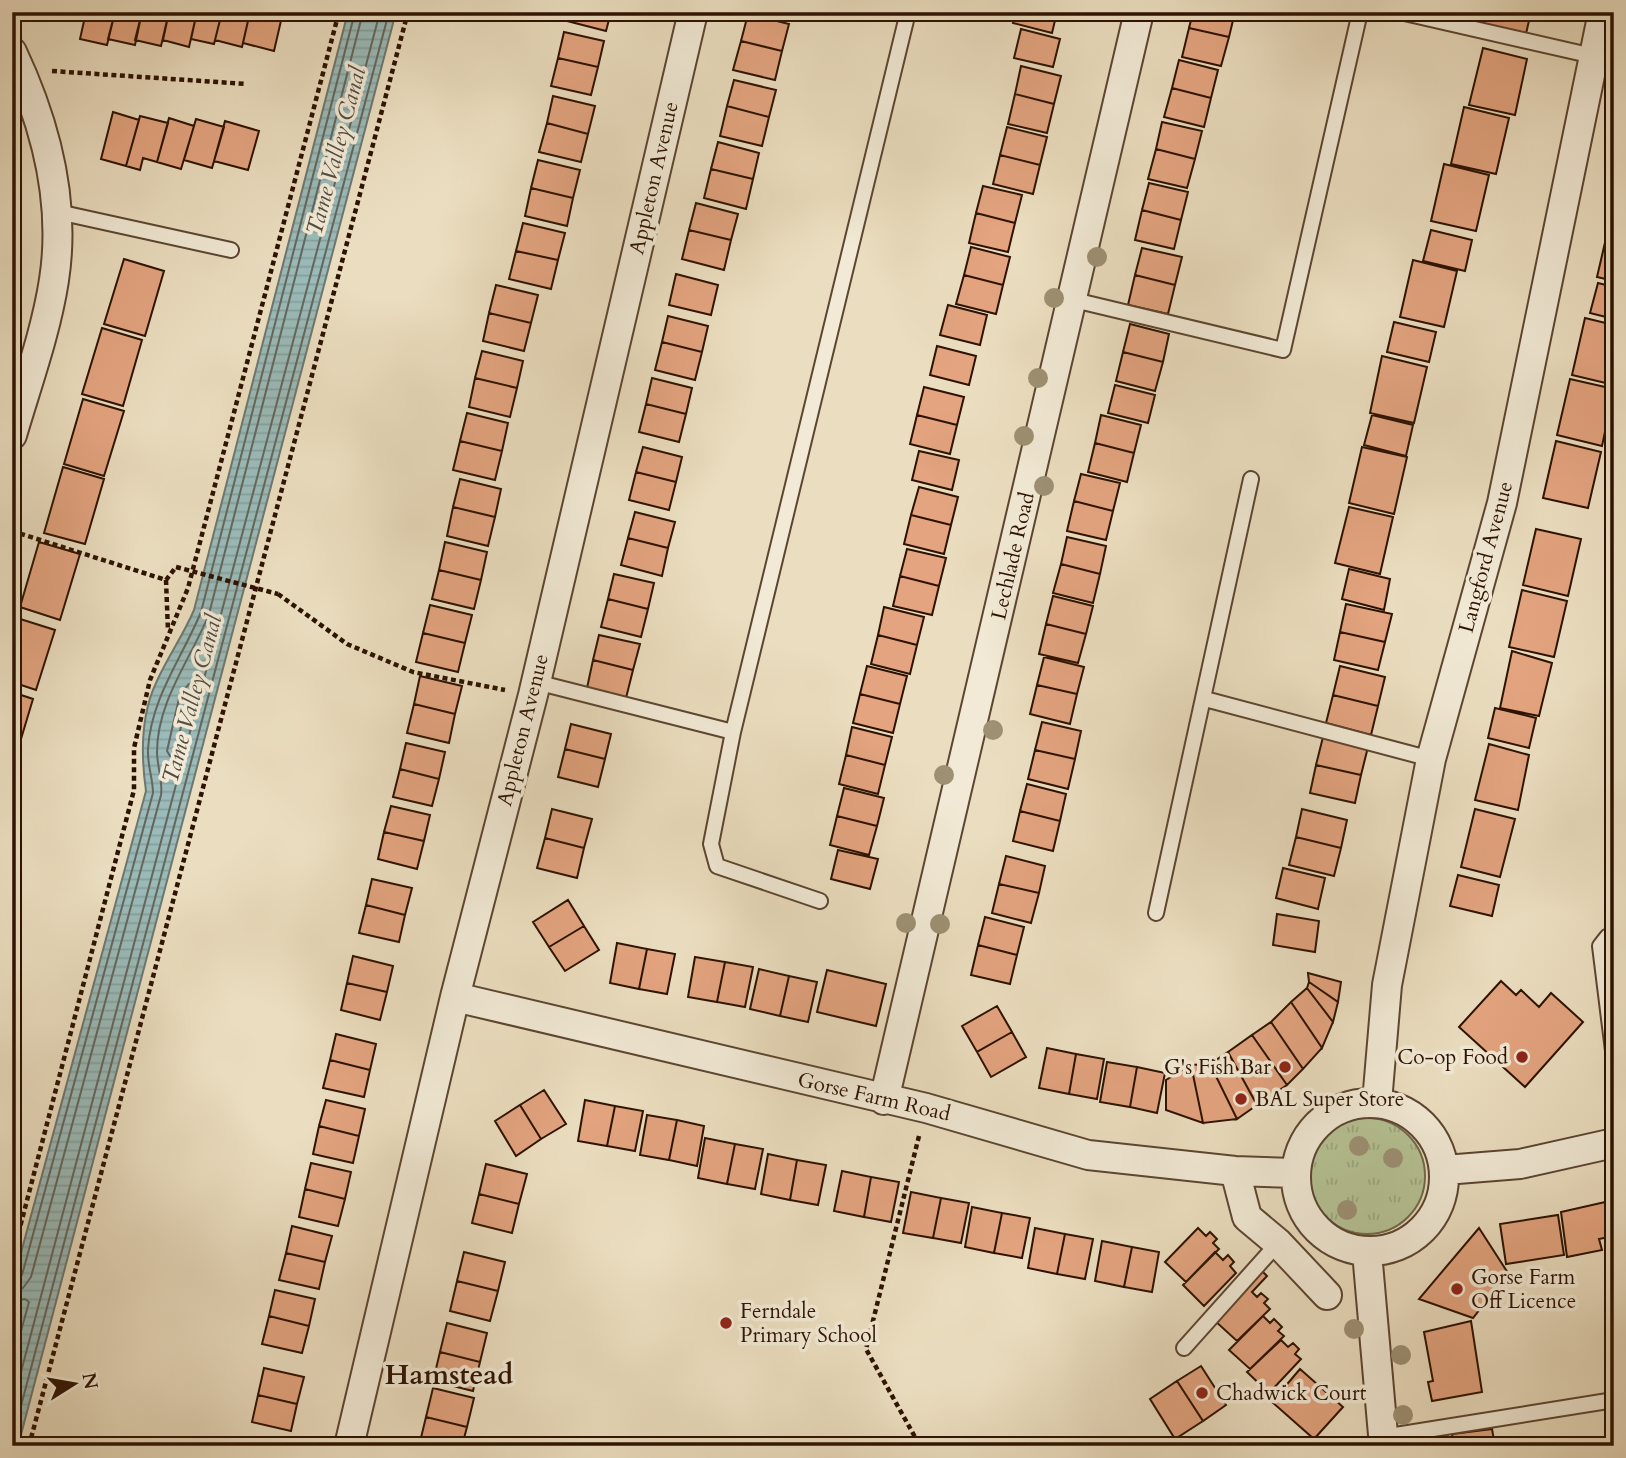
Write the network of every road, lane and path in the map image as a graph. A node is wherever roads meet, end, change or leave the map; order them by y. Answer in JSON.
{"nodes":[{"id":1,"x":339,"y":12,"type":"edge"},
{"id":2,"x":408,"y":12,"type":"edge"},
{"id":3,"x":693,"y":12,"type":"edge"},
{"id":4,"x":908,"y":12,"type":"edge"},
{"id":5,"x":1139,"y":12,"type":"edge"},
{"id":6,"x":1360,"y":12,"type":"edge"},
{"id":7,"x":1401,"y":12,"type":"edge"},
{"id":8,"x":1603,"y":12,"type":"edge"},
{"id":9,"x":1593,"y":56,"type":"junction"},
{"id":10,"x":16,"y":60,"type":"edge"},
{"id":11,"x":247,"y":84,"type":"dead end"},
{"id":12,"x":58,"y":212,"type":"junction"},
{"id":13,"x":231,"y":250,"type":"dead end"},
{"id":14,"x":1073,"y":300,"type":"junction"},
{"id":15,"x":12,"y":435,"type":"edge"},
{"id":16,"x":1251,"y":479,"type":"dead end"},
{"id":17,"x":12,"y":531,"type":"edge"},
{"id":18,"x":166,"y":580,"type":"junction"},
{"id":19,"x":168,"y":635,"type":"junction"},
{"id":20,"x":535,"y":688,"type":"junction"},
{"id":21,"x":1205,"y":699,"type":"junction"},
{"id":22,"x":733,"y":732,"type":"junction"},
{"id":23,"x":1431,"y":759,"type":"junction"},
{"id":24,"x":820,"y":901,"type":"dead end"},
{"id":25,"x":1156,"y":913,"type":"dead end"},
{"id":26,"x":1614,"y":936,"type":"edge"},
{"id":27,"x":455,"y":997,"type":"junction"},
{"id":28,"x":1614,"y":1059,"type":"edge"},
{"id":29,"x":884,"y":1100,"type":"junction"},
{"id":30,"x":1377,"y":1102,"type":"junction"},
{"id":31,"x":926,"y":1108,"type":"junction"},
{"id":32,"x":1614,"y":1143,"type":"edge"},
{"id":33,"x":1445,"y":1170,"type":"junction"},
{"id":34,"x":1234,"y":1171,"type":"junction"},
{"id":35,"x":1295,"y":1173,"type":"junction"},
{"id":36,"x":1278,"y":1243,"type":"junction"},
{"id":37,"x":1367,"y":1252,"type":"junction"},
{"id":38,"x":12,"y":1258,"type":"edge"},
{"id":39,"x":1327,"y":1295,"type":"dead end"},
{"id":40,"x":1184,"y":1348,"type":"dead end"},
{"id":41,"x":1614,"y":1400,"type":"edge"},
{"id":42,"x":1383,"y":1441,"type":"edge"},
{"id":43,"x":29,"y":1446,"type":"edge"},
{"id":44,"x":349,"y":1446,"type":"edge"},
{"id":45,"x":920,"y":1446,"type":"edge"}],
"edges":[{"from":1,"to":19,"type":"path"},
{"from":2,"to":43,"type":"path"},
{"from":3,"to":20,"type":"street","name":"Appleton Avenue"},
{"from":4,"to":22,"type":"lane"},
{"from":5,"to":14,"type":"street","name":"Lechlade Road"},
{"from":6,"to":14,"type":"lane"},
{"from":7,"to":9,"type":"lane"},
{"from":8,"to":9,"type":"street","name":"Langford Avenue"},
{"from":9,"to":23,"type":"street","name":"Langford Avenue"},
{"from":10,"to":11,"type":"path"},
{"from":10,"to":12,"type":"street"},
{"from":12,"to":13,"type":"lane"},
{"from":12,"to":15,"type":"street"},
{"from":14,"to":29,"type":"street","name":"Lechlade Road"},
{"from":16,"to":21,"type":"lane"},
{"from":17,"to":18,"type":"path"},
{"from":18,"to":19,"type":"path"},
{"from":18,"to":20,"type":"path","bridge":true},
{"from":19,"to":38,"type":"path"},
{"from":20,"to":22,"type":"lane"},
{"from":20,"to":27,"type":"street","name":"Appleton Avenue"},
{"from":21,"to":23,"type":"lane"},
{"from":21,"to":25,"type":"lane"},
{"from":22,"to":24,"type":"lane"},
{"from":23,"to":30,"type":"street","name":"Langford Avenue"},
{"from":26,"to":28,"type":"lane"},
{"from":27,"to":29,"type":"street","name":"Gorse Farm Road"},
{"from":27,"to":44,"type":"street","name":"Appleton Avenue"},
{"from":29,"to":31,"type":"street","name":"Gorse Farm Road"},
{"from":30,"to":33,"type":"street"},
{"from":30,"to":35,"type":"street"},
{"from":31,"to":34,"type":"street","name":"Gorse Farm Road"},
{"from":31,"to":45,"type":"path"},
{"from":32,"to":33,"type":"street"},
{"from":33,"to":37,"type":"street"},
{"from":34,"to":35,"type":"street","name":"Gorse Farm Road"},
{"from":34,"to":36,"type":"street"},
{"from":35,"to":37,"type":"street"},
{"from":36,"to":39,"type":"street"},
{"from":36,"to":40,"type":"lane"},
{"from":37,"to":42,"type":"street"},
{"from":41,"to":42,"type":"lane"}]}
